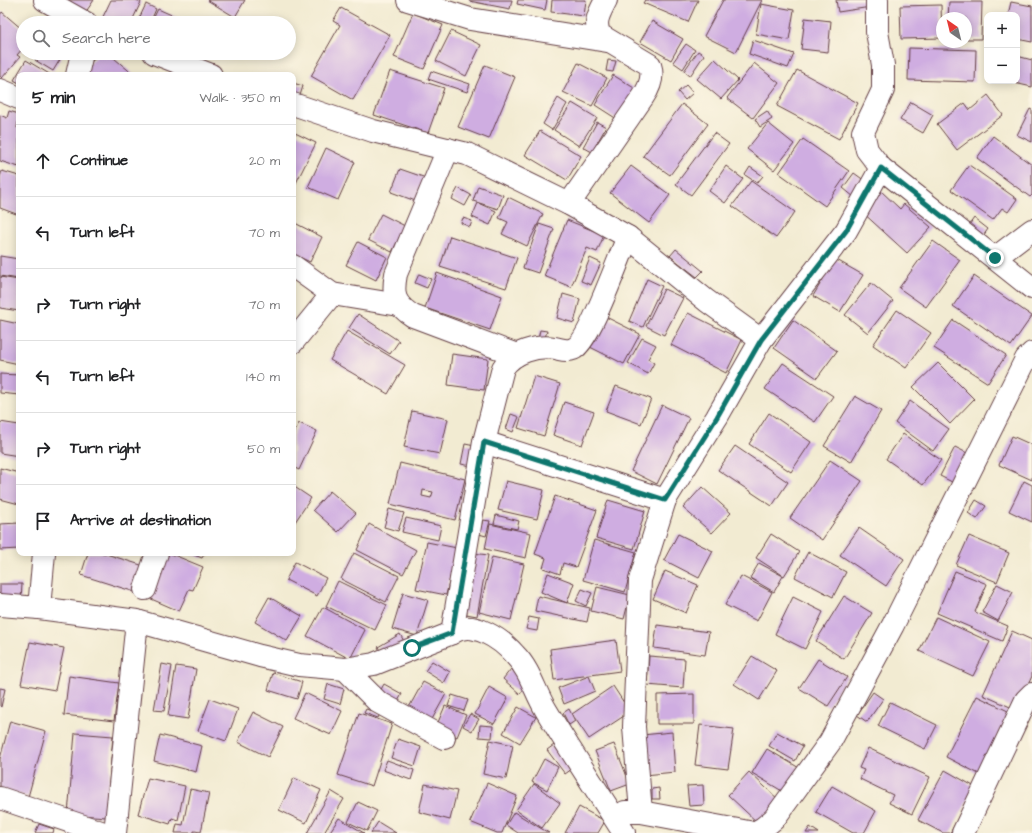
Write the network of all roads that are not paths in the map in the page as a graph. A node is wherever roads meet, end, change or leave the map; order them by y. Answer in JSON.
{"nodes":[{"id":1,"x":46,"y":0,"type":"edge"},
{"id":2,"x":408,"y":0,"type":"edge"},
{"id":3,"x":606,"y":0,"type":"edge"},
{"id":4,"x":877,"y":0,"type":"edge"},
{"id":5,"x":74,"y":16,"type":"edge"},
{"id":6,"x":607,"y":41,"type":"junction"},
{"id":7,"x":80,"y":60,"type":"edge"},
{"id":8,"x":172,"y":60,"type":"edge"},
{"id":9,"x":78,"y":72,"type":"edge"},
{"id":10,"x":203,"y":72,"type":"edge"},
{"id":11,"x":0,"y":90,"type":"edge"},
{"id":12,"x":16,"y":97,"type":"edge"},
{"id":13,"x":296,"y":105,"type":"edge"},
{"id":14,"x":448,"y":150,"type":"junction"},
{"id":15,"x":881,"y":168,"type":"junction"},
{"id":16,"x":569,"y":204,"type":"junction"},
{"id":17,"x":1032,"y":230,"type":"edge"},
{"id":18,"x":628,"y":237,"type":"junction"},
{"id":19,"x":995,"y":258,"type":"junction"},
{"id":20,"x":296,"y":268,"type":"edge"},
{"id":21,"x":1032,"y":288,"type":"edge"},
{"id":22,"x":332,"y":294,"type":"junction"},
{"id":23,"x":399,"y":305,"type":"junction"},
{"id":24,"x":296,"y":338,"type":"edge"},
{"id":25,"x":761,"y":340,"type":"junction"},
{"id":26,"x":1032,"y":353,"type":"edge"},
{"id":27,"x":517,"y":354,"type":"junction"},
{"id":28,"x":484,"y":442,"type":"junction"},
{"id":29,"x":665,"y":500,"type":"junction"},
{"id":30,"x":44,"y":556,"type":"edge"},
{"id":31,"x":156,"y":556,"type":"edge"},
{"id":32,"x":145,"y":589,"type":"dead end"},
{"id":33,"x":0,"y":605,"type":"edge"},
{"id":34,"x":39,"y":608,"type":"junction"},
{"id":35,"x":137,"y":621,"type":"junction"},
{"id":36,"x":452,"y":633,"type":"junction"},
{"id":37,"x":345,"y":669,"type":"junction"},
{"id":38,"x":1032,"y":694,"type":"edge"},
{"id":39,"x":444,"y":738,"type":"dead end"},
{"id":40,"x":0,"y":798,"type":"edge"},
{"id":41,"x":612,"y":812,"type":"junction"},
{"id":42,"x":641,"y":812,"type":"junction"},
{"id":43,"x":104,"y":833,"type":"edge"},
{"id":44,"x":115,"y":833,"type":"edge"},
{"id":45,"x":624,"y":833,"type":"edge"},
{"id":46,"x":963,"y":833,"type":"edge"}],
"edges":[{"from":1,"to":5,"type":"street"},
{"from":2,"to":6,"type":"street"},
{"from":3,"to":6,"type":"street"},
{"from":4,"to":15,"type":"street"},
{"from":6,"to":16,"type":"street"},
{"from":7,"to":9,"type":"street"},
{"from":8,"to":10,"type":"street"},
{"from":11,"to":12,"type":"street"},
{"from":13,"to":14,"type":"street"},
{"from":14,"to":16,"type":"street"},
{"from":14,"to":23,"type":"street"},
{"from":15,"to":19,"type":"street"},
{"from":15,"to":25,"type":"street"},
{"from":16,"to":18,"type":"street"},
{"from":17,"to":19,"type":"street"},
{"from":18,"to":25,"type":"street"},
{"from":18,"to":27,"type":"street"},
{"from":19,"to":21,"type":"street"},
{"from":20,"to":22,"type":"street"},
{"from":22,"to":23,"type":"street"},
{"from":22,"to":24,"type":"street"},
{"from":23,"to":27,"type":"street"},
{"from":25,"to":29,"type":"street"},
{"from":26,"to":42,"type":"street"},
{"from":27,"to":28,"type":"street"},
{"from":28,"to":29,"type":"street"},
{"from":28,"to":36,"type":"street"},
{"from":29,"to":42,"type":"street"},
{"from":30,"to":34,"type":"street"},
{"from":31,"to":32,"type":"street"},
{"from":33,"to":34,"type":"street"},
{"from":34,"to":35,"type":"street"},
{"from":35,"to":37,"type":"street"},
{"from":35,"to":44,"type":"street"},
{"from":36,"to":37,"type":"street"},
{"from":36,"to":41,"type":"street"},
{"from":37,"to":39,"type":"street"},
{"from":38,"to":46,"type":"street"},
{"from":40,"to":43,"type":"street"},
{"from":41,"to":42,"type":"street"},
{"from":41,"to":45,"type":"street"}]}
